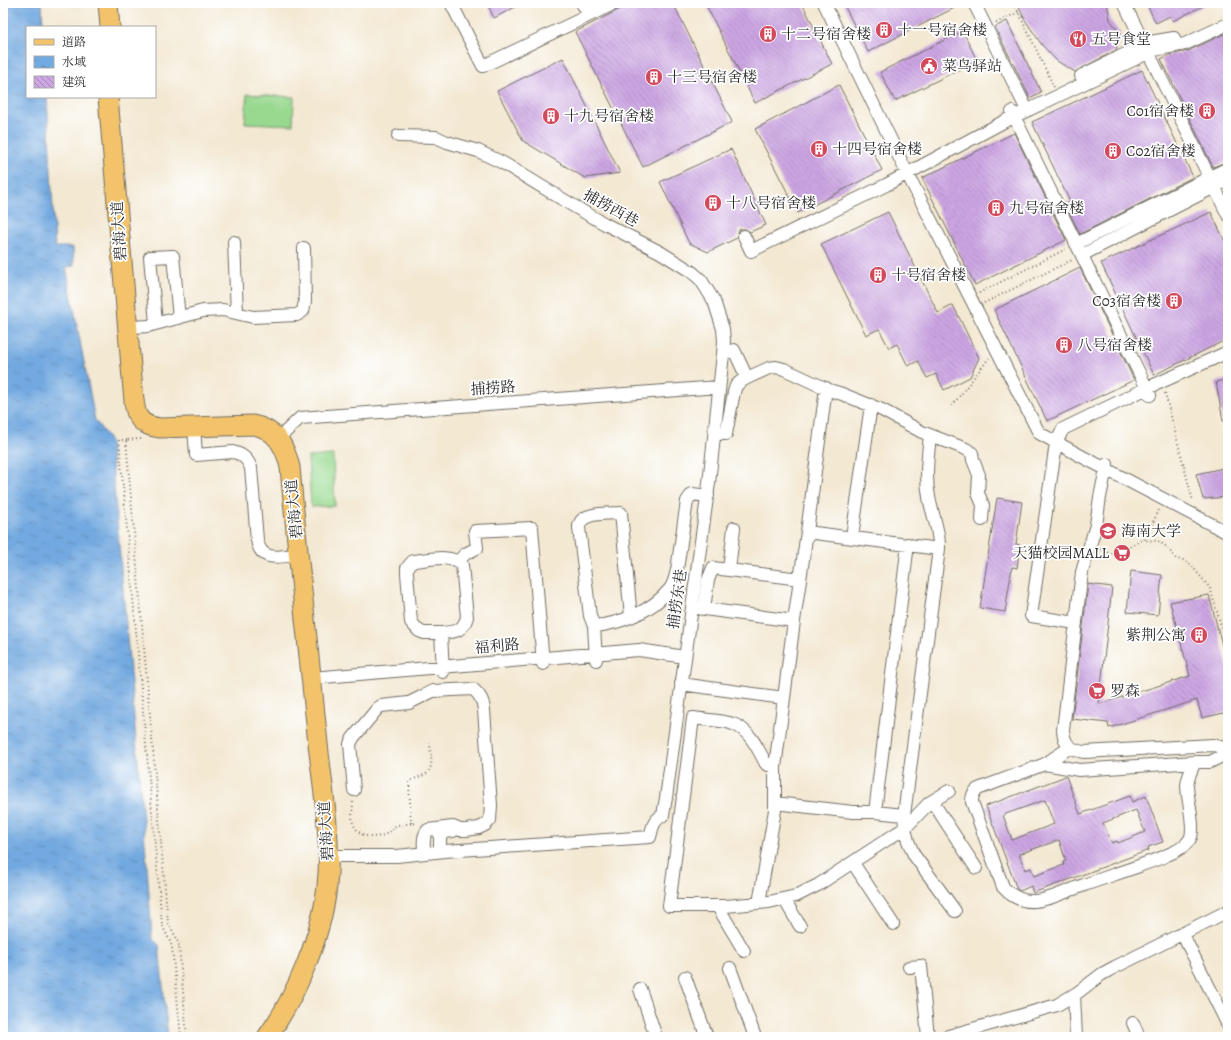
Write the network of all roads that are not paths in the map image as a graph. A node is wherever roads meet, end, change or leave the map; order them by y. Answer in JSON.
{"nodes":[{"id":1,"x":100,"y":3,"type":"edge"},
{"id":2,"x":108,"y":3,"type":"edge"},
{"id":3,"x":451,"y":3,"type":"edge"},
{"id":4,"x":456,"y":3,"type":"edge"},
{"id":5,"x":598,"y":3,"type":"edge"},
{"id":6,"x":615,"y":3,"type":"edge"},
{"id":7,"x":824,"y":3,"type":"edge"},
{"id":8,"x":831,"y":3,"type":"edge"},
{"id":9,"x":974,"y":3,"type":"edge"},
{"id":10,"x":980,"y":3,"type":"edge"},
{"id":11,"x":1124,"y":3,"type":"edge"},
{"id":12,"x":1131,"y":3,"type":"edge"},
{"id":13,"x":586,"y":9,"type":"edge"},
{"id":14,"x":1228,"y":16,"type":"edge"},
{"id":15,"x":1228,"y":24,"type":"edge"},
{"id":16,"x":102,"y":26,"type":"edge"},
{"id":17,"x":110,"y":26,"type":"edge"},
{"id":18,"x":1149,"y":47,"type":"junction"},
{"id":19,"x":484,"y":61,"type":"junction"},
{"id":20,"x":108,"y":98,"type":"edge"},
{"id":21,"x":115,"y":98,"type":"edge"},
{"id":22,"x":1028,"y":107,"type":"junction"},
{"id":23,"x":1013,"y":114,"type":"junction"},
{"id":24,"x":398,"y":136,"type":"dead end"},
{"id":25,"x":1228,"y":168,"type":"edge"},
{"id":26,"x":910,"y":170,"type":"junction"},
{"id":27,"x":1217,"y":181,"type":"edge"},
{"id":28,"x":1228,"y":203,"type":"edge"},
{"id":29,"x":1228,"y":215,"type":"edge"},
{"id":30,"x":234,"y":242,"type":"dead end"},
{"id":31,"x":748,"y":244,"type":"dead end"},
{"id":32,"x":304,"y":248,"type":"dead end"},
{"id":33,"x":1079,"y":249,"type":"junction"},
{"id":34,"x":976,"y":301,"type":"junction"},
{"id":35,"x":237,"y":313,"type":"junction"},
{"id":36,"x":178,"y":318,"type":"junction"},
{"id":37,"x":156,"y":323,"type":"junction"},
{"id":38,"x":134,"y":327,"type":"junction"},
{"id":39,"x":1228,"y":352,"type":"edge"},
{"id":40,"x":723,"y":354,"type":"junction"},
{"id":41,"x":1228,"y":358,"type":"edge"},
{"id":42,"x":747,"y":378,"type":"junction"},
{"id":43,"x":1163,"y":385,"type":"junction"},
{"id":44,"x":719,"y":387,"type":"junction"},
{"id":45,"x":826,"y":388,"type":"junction"},
{"id":46,"x":1148,"y":392,"type":"junction"},
{"id":47,"x":871,"y":405,"type":"junction"},
{"id":48,"x":194,"y":427,"type":"junction"},
{"id":49,"x":715,"y":434,"type":"junction"},
{"id":50,"x":281,"y":435,"type":"junction"},
{"id":51,"x":930,"y":435,"type":"junction"},
{"id":52,"x":1061,"y":442,"type":"junction"},
{"id":53,"x":1107,"y":467,"type":"junction"},
{"id":54,"x":708,"y":496,"type":"junction"},
{"id":55,"x":1196,"y":514,"type":"junction"},
{"id":56,"x":982,"y":520,"type":"dead end"},
{"id":57,"x":734,"y":528,"type":"dead end"},
{"id":58,"x":1228,"y":528,"type":"edge"},
{"id":59,"x":807,"y":532,"type":"junction"},
{"id":60,"x":1228,"y":533,"type":"edge"},
{"id":61,"x":852,"y":537,"type":"junction"},
{"id":62,"x":908,"y":544,"type":"junction"},
{"id":63,"x":939,"y":549,"type":"junction"},
{"id":64,"x":299,"y":554,"type":"junction"},
{"id":65,"x":458,"y":562,"type":"junction"},
{"id":66,"x":728,"y":569,"type":"junction"},
{"id":67,"x":800,"y":579,"type":"junction"},
{"id":68,"x":698,"y":608,"type":"junction"},
{"id":69,"x":631,"y":617,"type":"junction"},
{"id":70,"x":794,"y":621,"type":"junction"},
{"id":71,"x":1076,"y":623,"type":"junction"},
{"id":72,"x":594,"y":626,"type":"junction"},
{"id":73,"x":441,"y":633,"type":"junction"},
{"id":74,"x":596,"y":657,"type":"junction"},
{"id":75,"x":684,"y":660,"type":"junction"},
{"id":76,"x":543,"y":661,"type":"junction"},
{"id":77,"x":443,"y":670,"type":"junction"},
{"id":78,"x":316,"y":680,"type":"junction"},
{"id":79,"x":681,"y":684,"type":"junction"},
{"id":80,"x":784,"y":698,"type":"junction"},
{"id":81,"x":676,"y":719,"type":"junction"},
{"id":82,"x":693,"y":721,"type":"junction"},
{"id":83,"x":1069,"y":748,"type":"junction"},
{"id":84,"x":1228,"y":752,"type":"edge"},
{"id":85,"x":1195,"y":762,"type":"junction"},
{"id":86,"x":1045,"y":764,"type":"junction"},
{"id":87,"x":775,"y":767,"type":"junction"},
{"id":88,"x":354,"y":790,"type":"road end"},
{"id":89,"x":949,"y":791,"type":"dead end"},
{"id":90,"x":932,"y":801,"type":"junction"},
{"id":91,"x":775,"y":803,"type":"junction"},
{"id":92,"x":875,"y":812,"type":"junction"},
{"id":93,"x":904,"y":814,"type":"junction"},
{"id":94,"x":905,"y":828,"type":"junction"},
{"id":95,"x":460,"y":830,"type":"junction"},
{"id":96,"x":440,"y":851,"type":"junction"},
{"id":97,"x":424,"y":853,"type":"junction"},
{"id":98,"x":332,"y":856,"type":"junction"},
{"id":99,"x":853,"y":863,"type":"junction"},
{"id":100,"x":976,"y":868,"type":"dead end"},
{"id":101,"x":784,"y":899,"type":"junction"},
{"id":102,"x":759,"y":903,"type":"junction"},
{"id":103,"x":718,"y":907,"type":"junction"},
{"id":104,"x":955,"y":911,"type":"dead end"},
{"id":105,"x":1228,"y":911,"type":"edge"},
{"id":106,"x":1228,"y":916,"type":"edge"},
{"id":107,"x":893,"y":924,"type":"dead end"},
{"id":108,"x":800,"y":926,"type":"dead end"},
{"id":109,"x":1183,"y":935,"type":"junction"},
{"id":110,"x":744,"y":951,"type":"dead end"},
{"id":111,"x":909,"y":967,"type":"dead end"},
{"id":112,"x":730,"y":968,"type":"dead end"},
{"id":113,"x":685,"y":977,"type":"dead end"},
{"id":114,"x":640,"y":989,"type":"dead end"},
{"id":115,"x":1072,"y":999,"type":"junction"},
{"id":116,"x":1133,"y":1023,"type":"dead end"},
{"id":117,"x":1228,"y":1026,"type":"edge"},
{"id":118,"x":267,"y":1037,"type":"edge"},
{"id":119,"x":278,"y":1037,"type":"edge"},
{"id":120,"x":656,"y":1037,"type":"edge"},
{"id":121,"x":707,"y":1037,"type":"edge"},
{"id":122,"x":754,"y":1037,"type":"edge"},
{"id":123,"x":928,"y":1037,"type":"edge"},
{"id":124,"x":944,"y":1037,"type":"edge"},
{"id":125,"x":961,"y":1037,"type":"edge"},
{"id":126,"x":1072,"y":1037,"type":"edge"},
{"id":127,"x":1076,"y":1037,"type":"edge"},
{"id":128,"x":1139,"y":1037,"type":"edge"}],
"edges":[{"from":1,"to":16,"type":"main road"},
{"from":2,"to":17,"type":"main road"},
{"from":3,"to":19,"type":"street"},
{"from":4,"to":19,"type":"street"},
{"from":5,"to":13,"type":"street"},
{"from":6,"to":13,"type":"street"},
{"from":7,"to":26,"type":"street"},
{"from":8,"to":26,"type":"street"},
{"from":9,"to":22,"type":"street"},
{"from":10,"to":22,"type":"street"},
{"from":11,"to":18,"type":"street"},
{"from":12,"to":18,"type":"street"},
{"from":13,"to":19,"type":"street"},
{"from":14,"to":18,"type":"street"},
{"from":15,"to":18,"type":"street"},
{"from":18,"to":22,"type":"street"},
{"from":18,"to":22,"type":"street"},
{"from":18,"to":27,"type":"street"},
{"from":20,"to":48,"type":"main road","name":"碧海大道"},
{"from":21,"to":38,"type":"main road","name":"碧海大道"},
{"from":22,"to":23,"type":"street"},
{"from":23,"to":26,"type":"street"},
{"from":23,"to":33,"type":"street"},
{"from":24,"to":40,"type":"street","name":"捕捞西巷"},
{"from":25,"to":27,"type":"street"},
{"from":26,"to":31,"type":"street"},
{"from":26,"to":34,"type":"street"},
{"from":27,"to":28,"type":"street"},
{"from":27,"to":29,"type":"street"},
{"from":27,"to":33,"type":"street"},
{"from":30,"to":35,"type":"street"},
{"from":32,"to":35,"type":"street"},
{"from":33,"to":46,"type":"street"},
{"from":34,"to":52,"type":"street"},
{"from":34,"to":52,"type":"street"},
{"from":35,"to":36,"type":"street"},
{"from":36,"to":37,"type":"street"},
{"from":36,"to":37,"type":"street"},
{"from":37,"to":38,"type":"street"},
{"from":38,"to":50,"type":"main road","name":"碧海大道"},
{"from":39,"to":43,"type":"street"},
{"from":40,"to":42,"type":"street"},
{"from":40,"to":44,"type":"street","name":"捕捞西巷"},
{"from":41,"to":43,"type":"street"},
{"from":42,"to":45,"type":"street"},
{"from":42,"to":49,"type":"street"},
{"from":43,"to":46,"type":"street"},
{"from":44,"to":49,"type":"street","name":"捕捞东巷"},
{"from":44,"to":50,"type":"street","name":"捕捞路"},
{"from":45,"to":47,"type":"street"},
{"from":45,"to":59,"type":"street"},
{"from":46,"to":52,"type":"street"},
{"from":47,"to":51,"type":"street"},
{"from":47,"to":61,"type":"street"},
{"from":48,"to":50,"type":"main road","name":"碧海大道"},
{"from":48,"to":64,"type":"street"},
{"from":49,"to":54,"type":"street","name":"捕捞东巷"},
{"from":50,"to":64,"type":"main road","name":"碧海大道"},
{"from":50,"to":78,"type":"main road","name":"碧海大道"},
{"from":51,"to":56,"type":"street"},
{"from":51,"to":63,"type":"street"},
{"from":52,"to":53,"type":"street"},
{"from":52,"to":71,"type":"street"},
{"from":53,"to":55,"type":"street"},
{"from":53,"to":55,"type":"street"},
{"from":53,"to":71,"type":"street"},
{"from":54,"to":68,"type":"street","name":"捕捞东巷"},
{"from":54,"to":69,"type":"street"},
{"from":55,"to":58,"type":"street"},
{"from":55,"to":60,"type":"street"},
{"from":57,"to":66,"type":"street"},
{"from":59,"to":61,"type":"street"},
{"from":59,"to":67,"type":"street"},
{"from":61,"to":62,"type":"street"},
{"from":62,"to":63,"type":"street"},
{"from":62,"to":92,"type":"street"},
{"from":63,"to":93,"type":"street"},
{"from":64,"to":78,"type":"main road","name":"碧海大道"},
{"from":65,"to":73,"type":"street"},
{"from":65,"to":73,"type":"street"},
{"from":65,"to":76,"type":"street"},
{"from":66,"to":67,"type":"street"},
{"from":66,"to":68,"type":"street"},
{"from":67,"to":70,"type":"street"},
{"from":68,"to":70,"type":"street"},
{"from":68,"to":75,"type":"street","name":"捕捞东巷"},
{"from":69,"to":72,"type":"street"},
{"from":69,"to":72,"type":"street"},
{"from":70,"to":80,"type":"street"},
{"from":71,"to":83,"type":"street"},
{"from":72,"to":74,"type":"street"},
{"from":73,"to":77,"type":"street"},
{"from":74,"to":75,"type":"street","name":"福利路"},
{"from":74,"to":76,"type":"street","name":"福利路"},
{"from":75,"to":79,"type":"street","name":"捕捞东巷"},
{"from":76,"to":77,"type":"street","name":"福利路"},
{"from":77,"to":78,"type":"street","name":"福利路"},
{"from":78,"to":98,"type":"main road","name":"碧海大道"},
{"from":79,"to":80,"type":"street"},
{"from":79,"to":81,"type":"street","name":"捕捞东巷"},
{"from":80,"to":87,"type":"street"},
{"from":81,"to":82,"type":"street"},
{"from":81,"to":96,"type":"street","name":"捕捞东巷"},
{"from":82,"to":87,"type":"street"},
{"from":82,"to":103,"type":"street"},
{"from":83,"to":84,"type":"street"},
{"from":83,"to":86,"type":"street"},
{"from":84,"to":85,"type":"street"},
{"from":85,"to":86,"type":"street"},
{"from":85,"to":86,"type":"street"},
{"from":87,"to":91,"type":"street"},
{"from":88,"to":95,"type":"street"},
{"from":89,"to":90,"type":"street"},
{"from":90,"to":94,"type":"street"},
{"from":90,"to":100,"type":"street"},
{"from":91,"to":92,"type":"street"},
{"from":91,"to":102,"type":"street"},
{"from":92,"to":93,"type":"street"},
{"from":93,"to":94,"type":"street"},
{"from":94,"to":99,"type":"street"},
{"from":94,"to":104,"type":"street"},
{"from":95,"to":96,"type":"street"},
{"from":95,"to":97,"type":"street"},
{"from":96,"to":97,"type":"street"},
{"from":97,"to":98,"type":"street"},
{"from":98,"to":118,"type":"main road","name":"碧海大道"},
{"from":98,"to":119,"type":"main road","name":"碧海大道"},
{"from":99,"to":101,"type":"street"},
{"from":99,"to":107,"type":"street"},
{"from":101,"to":102,"type":"street"},
{"from":101,"to":108,"type":"street"},
{"from":102,"to":103,"type":"street"},
{"from":103,"to":110,"type":"street"},
{"from":105,"to":109,"type":"street"},
{"from":106,"to":109,"type":"street"},
{"from":109,"to":115,"type":"street"},
{"from":109,"to":117,"type":"street"},
{"from":111,"to":123,"type":"street"},
{"from":112,"to":122,"type":"street"},
{"from":113,"to":121,"type":"street"},
{"from":114,"to":120,"type":"street"},
{"from":115,"to":124,"type":"street"},
{"from":115,"to":125,"type":"street"},
{"from":115,"to":126,"type":"street"},
{"from":115,"to":127,"type":"street"},
{"from":116,"to":128,"type":"street"}]}
